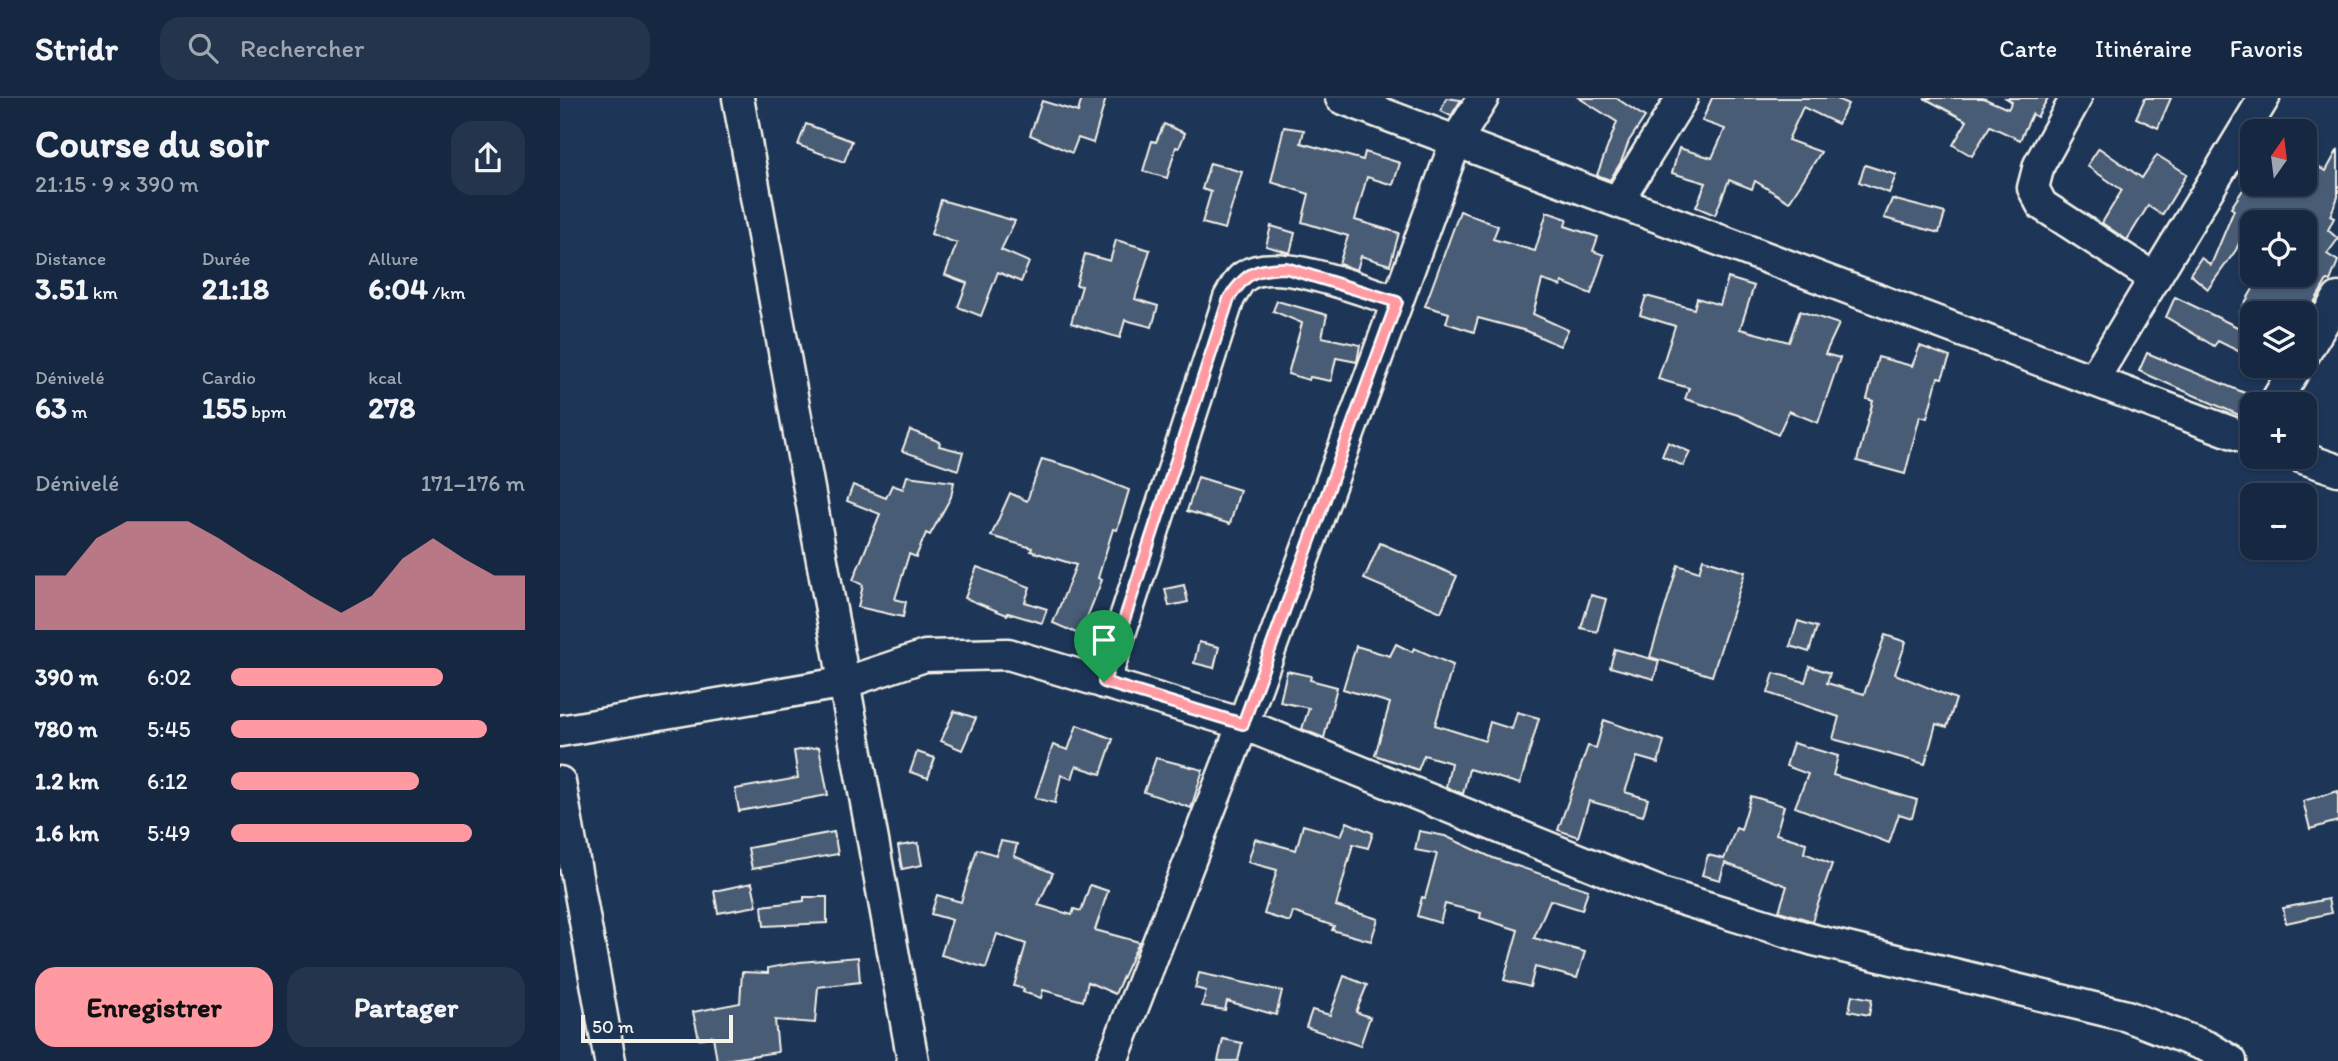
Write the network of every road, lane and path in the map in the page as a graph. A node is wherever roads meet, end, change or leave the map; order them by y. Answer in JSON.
{"nodes":[{"id":1,"x":738,"y":98,"type":"edge"},
{"id":2,"x":1341,"y":98,"type":"edge"},
{"id":3,"x":1483,"y":98,"type":"edge"},
{"id":4,"x":1682,"y":98,"type":"edge"},
{"id":5,"x":2076,"y":98,"type":"edge"},
{"id":6,"x":2264,"y":98,"type":"edge"},
{"id":7,"x":1456,"y":141,"type":"junction"},
{"id":8,"x":1618,"y":201,"type":"junction"},
{"id":9,"x":2154,"y":278,"type":"junction"},
{"id":10,"x":2338,"y":298,"type":"edge"},
{"id":11,"x":1397,"y":302,"type":"junction"},
{"id":12,"x":2317,"y":333,"type":"edge"},
{"id":13,"x":2093,"y":380,"type":"junction"},
{"id":14,"x":2240,"y":435,"type":"edge"},
{"id":15,"x":2317,"y":463,"type":"edge"},
{"id":16,"x":2338,"y":470,"type":"edge"},
{"id":17,"x":846,"y":682,"type":"junction"},
{"id":18,"x":1104,"y":682,"type":"junction"},
{"id":19,"x":1243,"y":724,"type":"junction"},
{"id":20,"x":560,"y":731,"type":"edge"},
{"id":21,"x":560,"y":782,"type":"edge"},
{"id":22,"x":610,"y":1061,"type":"edge"},
{"id":23,"x":914,"y":1061,"type":"edge"},
{"id":24,"x":1112,"y":1061,"type":"edge"},
{"id":25,"x":2231,"y":1061,"type":"edge"}],
"edges":[{"from":1,"to":17,"type":"street"},
{"from":2,"to":7,"type":"street"},
{"from":3,"to":7,"type":"street"},
{"from":4,"to":8,"type":"street"},
{"from":5,"to":9,"type":"street"},
{"from":6,"to":9,"type":"street"},
{"from":7,"to":8,"type":"street"},
{"from":7,"to":11,"type":"street"},
{"from":8,"to":13,"type":"street"},
{"from":9,"to":13,"type":"street"},
{"from":10,"to":12,"type":"street"},
{"from":11,"to":18,"type":"street"},
{"from":11,"to":19,"type":"street"},
{"from":13,"to":14,"type":"street"},
{"from":15,"to":16,"type":"street"},
{"from":17,"to":18,"type":"street"},
{"from":17,"to":20,"type":"street"},
{"from":17,"to":23,"type":"street"},
{"from":18,"to":19,"type":"street"},
{"from":19,"to":24,"type":"street"},
{"from":19,"to":25,"type":"street"},
{"from":21,"to":22,"type":"street"}]}
